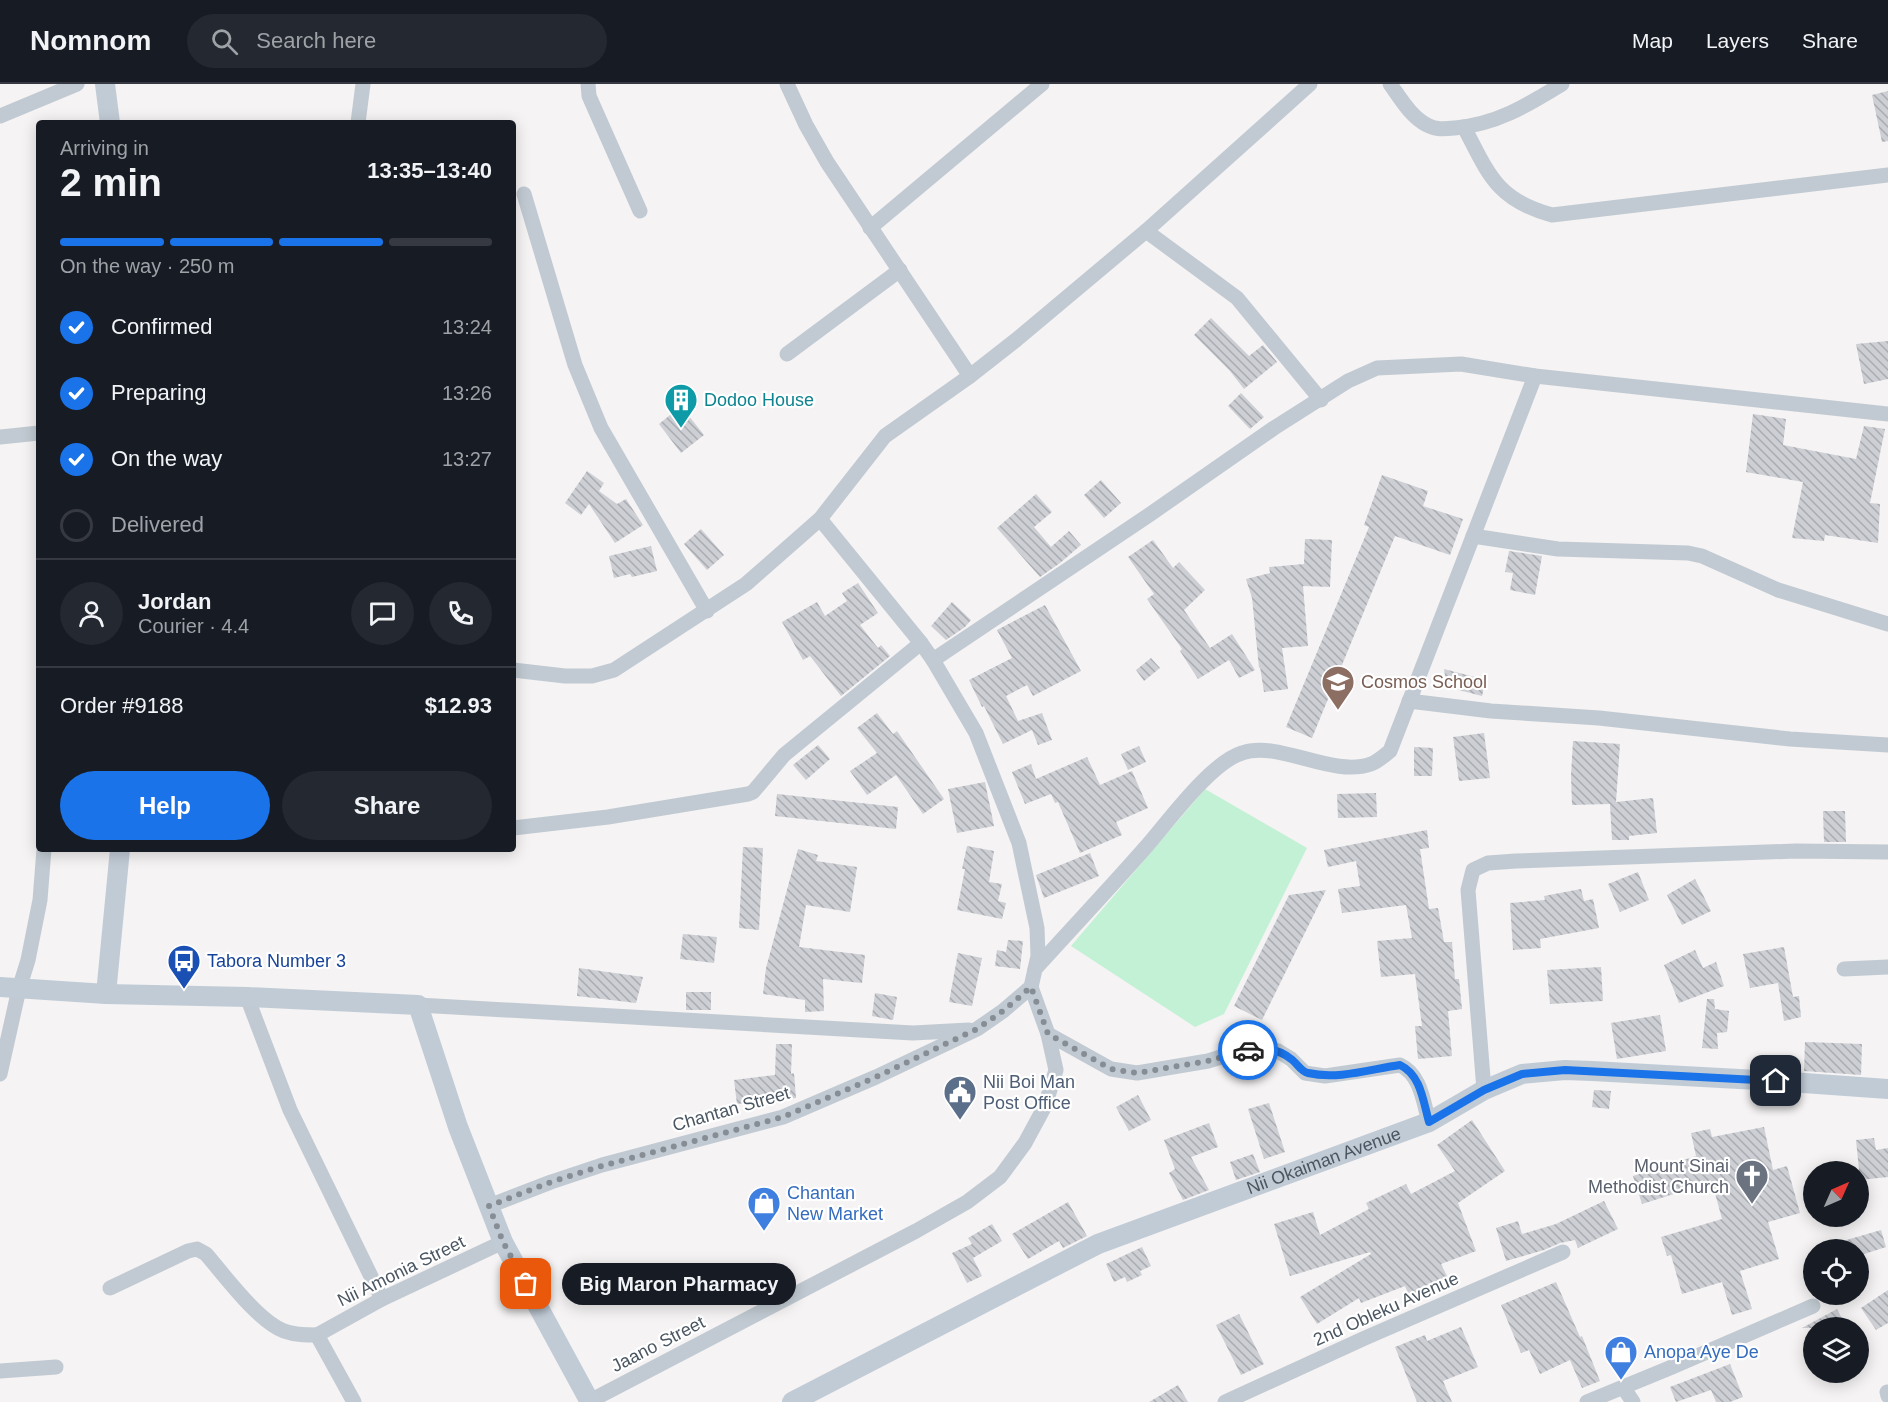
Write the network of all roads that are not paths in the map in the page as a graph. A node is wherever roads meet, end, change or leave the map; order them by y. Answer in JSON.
{"nodes":[{"id":1,"x":77,"y":84,"type":"edge"},
{"id":2,"x":105,"y":84,"type":"edge"},
{"id":3,"x":363,"y":84,"type":"edge"},
{"id":4,"x":588,"y":84,"type":"edge"},
{"id":5,"x":787,"y":84,"type":"edge"},
{"id":6,"x":1042,"y":84,"type":"edge"},
{"id":7,"x":1310,"y":84,"type":"edge"},
{"id":8,"x":1390,"y":84,"type":"edge"},
{"id":9,"x":1562,"y":84,"type":"edge"},
{"id":10,"x":0,"y":116,"type":"edge"},
{"id":11,"x":110,"y":120,"type":"edge"},
{"id":12,"x":358,"y":120,"type":"edge"},
{"id":13,"x":1464,"y":127,"type":"junction"},
{"id":14,"x":1888,"y":175,"type":"edge"},
{"id":15,"x":524,"y":194,"type":"dead end"},
{"id":16,"x":640,"y":211,"type":"dead end"},
{"id":17,"x":870,"y":228,"type":"junction"},
{"id":18,"x":1146,"y":231,"type":"junction"},
{"id":19,"x":900,"y":270,"type":"junction"},
{"id":20,"x":787,"y":354,"type":"dead end"},
{"id":21,"x":970,"y":376,"type":"junction"},
{"id":22,"x":1535,"y":376,"type":"junction"},
{"id":23,"x":1321,"y":400,"type":"junction"},
{"id":24,"x":1888,"y":414,"type":"edge"},
{"id":25,"x":36,"y":434,"type":"edge"},
{"id":26,"x":0,"y":437,"type":"edge"},
{"id":27,"x":820,"y":519,"type":"junction"},
{"id":28,"x":1473,"y":536,"type":"junction"},
{"id":29,"x":706,"y":611,"type":"junction"},
{"id":30,"x":1888,"y":624,"type":"edge"},
{"id":31,"x":921,"y":643,"type":"junction"},
{"id":32,"x":933,"y":660,"type":"junction"},
{"id":33,"x":516,"y":670,"type":"edge"},
{"id":34,"x":1409,"y":701,"type":"junction"},
{"id":35,"x":1888,"y":745,"type":"edge"},
{"id":36,"x":516,"y":828,"type":"edge"},
{"id":37,"x":44,"y":852,"type":"edge"},
{"id":38,"x":120,"y":852,"type":"edge"},
{"id":39,"x":1888,"y":852,"type":"edge"},
{"id":40,"x":1888,"y":967,"type":"edge"},
{"id":41,"x":1035,"y":969,"type":"junction"},
{"id":42,"x":1844,"y":969,"type":"dead end"},
{"id":43,"x":1031,"y":987,"type":"junction"},
{"id":44,"x":10,"y":988,"type":"edge"},
{"id":45,"x":106,"y":994,"type":"junction"},
{"id":46,"x":247,"y":997,"type":"junction"},
{"id":47,"x":418,"y":1005,"type":"junction"},
{"id":48,"x":977,"y":1029,"type":"junction"},
{"id":49,"x":1048,"y":1034,"type":"junction"},
{"id":50,"x":0,"y":1074,"type":"edge"},
{"id":51,"x":1888,"y":1089,"type":"edge"},
{"id":52,"x":1484,"y":1090,"type":"junction"},
{"id":53,"x":1429,"y":1122,"type":"junction"},
{"id":54,"x":489,"y":1206,"type":"junction"},
{"id":55,"x":503,"y":1242,"type":"junction"},
{"id":56,"x":1563,"y":1252,"type":"dead end"},
{"id":57,"x":110,"y":1288,"type":"dead end"},
{"id":58,"x":382,"y":1299,"type":"junction"},
{"id":59,"x":1813,"y":1306,"type":"dead end"},
{"id":60,"x":317,"y":1335,"type":"junction"},
{"id":61,"x":56,"y":1366,"type":"dead end"},
{"id":62,"x":0,"y":1371,"type":"edge"},
{"id":63,"x":1623,"y":1388,"type":"junction"},
{"id":64,"x":354,"y":1402,"type":"edge"},
{"id":65,"x":590,"y":1402,"type":"edge"},
{"id":66,"x":792,"y":1402,"type":"edge"},
{"id":67,"x":1225,"y":1402,"type":"edge"},
{"id":68,"x":1587,"y":1402,"type":"edge"},
{"id":69,"x":1633,"y":1402,"type":"edge"}],
"edges":[{"from":1,"to":10,"type":"street"},
{"from":2,"to":11,"type":"street"},
{"from":3,"to":12,"type":"street"},
{"from":4,"to":16,"type":"street"},
{"from":5,"to":17,"type":"street"},
{"from":6,"to":17,"type":"street"},
{"from":7,"to":18,"type":"street"},
{"from":8,"to":13,"type":"street"},
{"from":9,"to":13,"type":"street"},
{"from":13,"to":14,"type":"street"},
{"from":15,"to":29,"type":"street"},
{"from":17,"to":19,"type":"street"},
{"from":18,"to":21,"type":"street"},
{"from":18,"to":23,"type":"street"},
{"from":19,"to":20,"type":"street"},
{"from":19,"to":21,"type":"street"},
{"from":21,"to":27,"type":"street"},
{"from":22,"to":23,"type":"street"},
{"from":22,"to":24,"type":"street"},
{"from":22,"to":28,"type":"street"},
{"from":23,"to":32,"type":"street"},
{"from":25,"to":26,"type":"street"},
{"from":27,"to":29,"type":"street"},
{"from":27,"to":31,"type":"street"},
{"from":28,"to":30,"type":"street"},
{"from":28,"to":34,"type":"street"},
{"from":29,"to":33,"type":"street"},
{"from":31,"to":32,"type":"street"},
{"from":31,"to":36,"type":"street"},
{"from":32,"to":41,"type":"street"},
{"from":34,"to":35,"type":"street"},
{"from":34,"to":41,"type":"street"},
{"from":37,"to":44,"type":"street"},
{"from":38,"to":45,"type":"street"},
{"from":39,"to":52,"type":"street"},
{"from":40,"to":42,"type":"street"},
{"from":41,"to":43,"type":"street"},
{"from":43,"to":48,"type":"street","name":"Chantan Street"},
{"from":43,"to":49,"type":"street","name":"Jaano Street"},
{"from":44,"to":45,"type":"street"},
{"from":44,"to":50,"type":"street"},
{"from":45,"to":46,"type":"street"},
{"from":46,"to":47,"type":"street"},
{"from":46,"to":58,"type":"street"},
{"from":47,"to":48,"type":"street"},
{"from":47,"to":54,"type":"street"},
{"from":48,"to":54,"type":"street","name":"Chantan Street"},
{"from":49,"to":53,"type":"street"},
{"from":49,"to":65,"type":"street","name":"Jaano Street"},
{"from":51,"to":52,"type":"street","name":"Nii Okaiman Avenue"},
{"from":52,"to":53,"type":"street","name":"Nii Okaiman Avenue"},
{"from":53,"to":66,"type":"street","name":"Nii Okaiman Avenue"},
{"from":54,"to":55,"type":"street"},
{"from":55,"to":58,"type":"street","name":"Nii Amonia Street"},
{"from":55,"to":65,"type":"street"},
{"from":56,"to":67,"type":"street","name":"2nd Obleku Avenue"},
{"from":57,"to":60,"type":"street"},
{"from":58,"to":60,"type":"street","name":"Nii Amonia Street"},
{"from":59,"to":63,"type":"street"},
{"from":60,"to":64,"type":"street"},
{"from":61,"to":62,"type":"street"},
{"from":63,"to":68,"type":"street"},
{"from":63,"to":69,"type":"street"}]}
